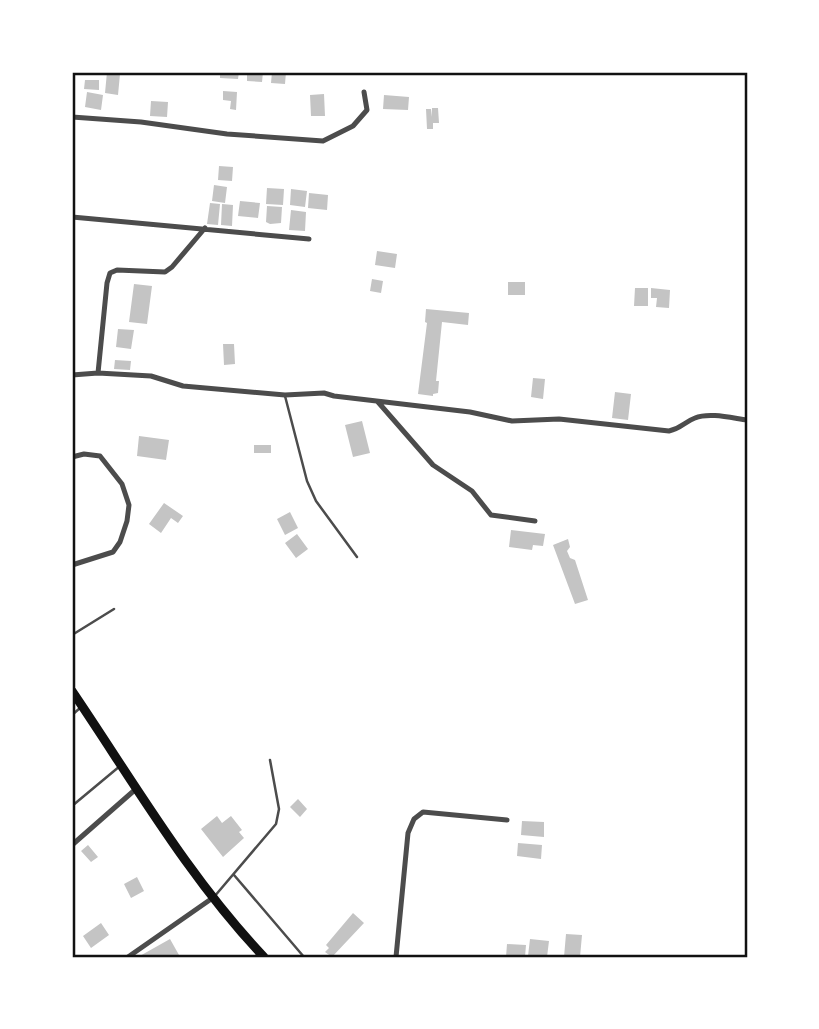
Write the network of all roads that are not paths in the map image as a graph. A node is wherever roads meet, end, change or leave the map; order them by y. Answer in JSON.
{"nodes":[{"id":1,"x":364,"y":92,"type":"dead end"},
{"id":2,"x":72,"y":117,"type":"edge"},
{"id":3,"x":72,"y":216,"type":"edge"},
{"id":4,"x":205,"y":228,"type":"junction"},
{"id":5,"x":309,"y":239,"type":"dead end"},
{"id":6,"x":98,"y":373,"type":"junction"},
{"id":7,"x":72,"y":375,"type":"edge"},
{"id":8,"x":285,"y":395,"type":"junction"},
{"id":9,"x":379,"y":402,"type":"junction"},
{"id":10,"x":747,"y":420,"type":"edge"},
{"id":11,"x":72,"y":457,"type":"edge"},
{"id":12,"x":534,"y":521,"type":"dead end"},
{"id":13,"x":357,"y":557,"type":"dead end"},
{"id":14,"x":72,"y":565,"type":"edge"},
{"id":15,"x":114,"y":609,"type":"dead end"},
{"id":16,"x":72,"y":635,"type":"edge"},
{"id":17,"x":72,"y":691,"type":"edge"},
{"id":18,"x":82,"y":706,"type":"junction"},
{"id":19,"x":72,"y":715,"type":"edge"},
{"id":20,"x":270,"y":760,"type":"dead end"},
{"id":21,"x":121,"y":764,"type":"junction"},
{"id":22,"x":137,"y":788,"type":"junction"},
{"id":23,"x":72,"y":806,"type":"edge"},
{"id":24,"x":508,"y":820,"type":"dead end"},
{"id":25,"x":72,"y":845,"type":"edge"},
{"id":26,"x":233,"y":874,"type":"junction"},
{"id":27,"x":214,"y":897,"type":"junction"},
{"id":28,"x":128,"y":957,"type":"edge"},
{"id":29,"x":264,"y":957,"type":"edge"},
{"id":30,"x":304,"y":957,"type":"edge"},
{"id":31,"x":396,"y":957,"type":"edge"}],
"edges":[{"from":1,"to":2,"type":"street"},
{"from":3,"to":4,"type":"street"},
{"from":4,"to":5,"type":"street"},
{"from":4,"to":6,"type":"street"},
{"from":6,"to":7,"type":"street"},
{"from":6,"to":8,"type":"street"},
{"from":8,"to":9,"type":"street"},
{"from":8,"to":13,"type":"lane"},
{"from":9,"to":10,"type":"street"},
{"from":9,"to":12,"type":"street"},
{"from":11,"to":14,"type":"street"},
{"from":15,"to":16,"type":"lane"},
{"from":17,"to":18,"type":"highway"},
{"from":18,"to":19,"type":"lane"},
{"from":18,"to":21,"type":"highway"},
{"from":20,"to":26,"type":"lane"},
{"from":21,"to":22,"type":"highway"},
{"from":21,"to":23,"type":"lane"},
{"from":22,"to":25,"type":"street"},
{"from":22,"to":27,"type":"highway"},
{"from":24,"to":31,"type":"street"},
{"from":26,"to":27,"type":"lane"},
{"from":26,"to":30,"type":"lane"},
{"from":27,"to":28,"type":"street"},
{"from":27,"to":29,"type":"highway"}]}
